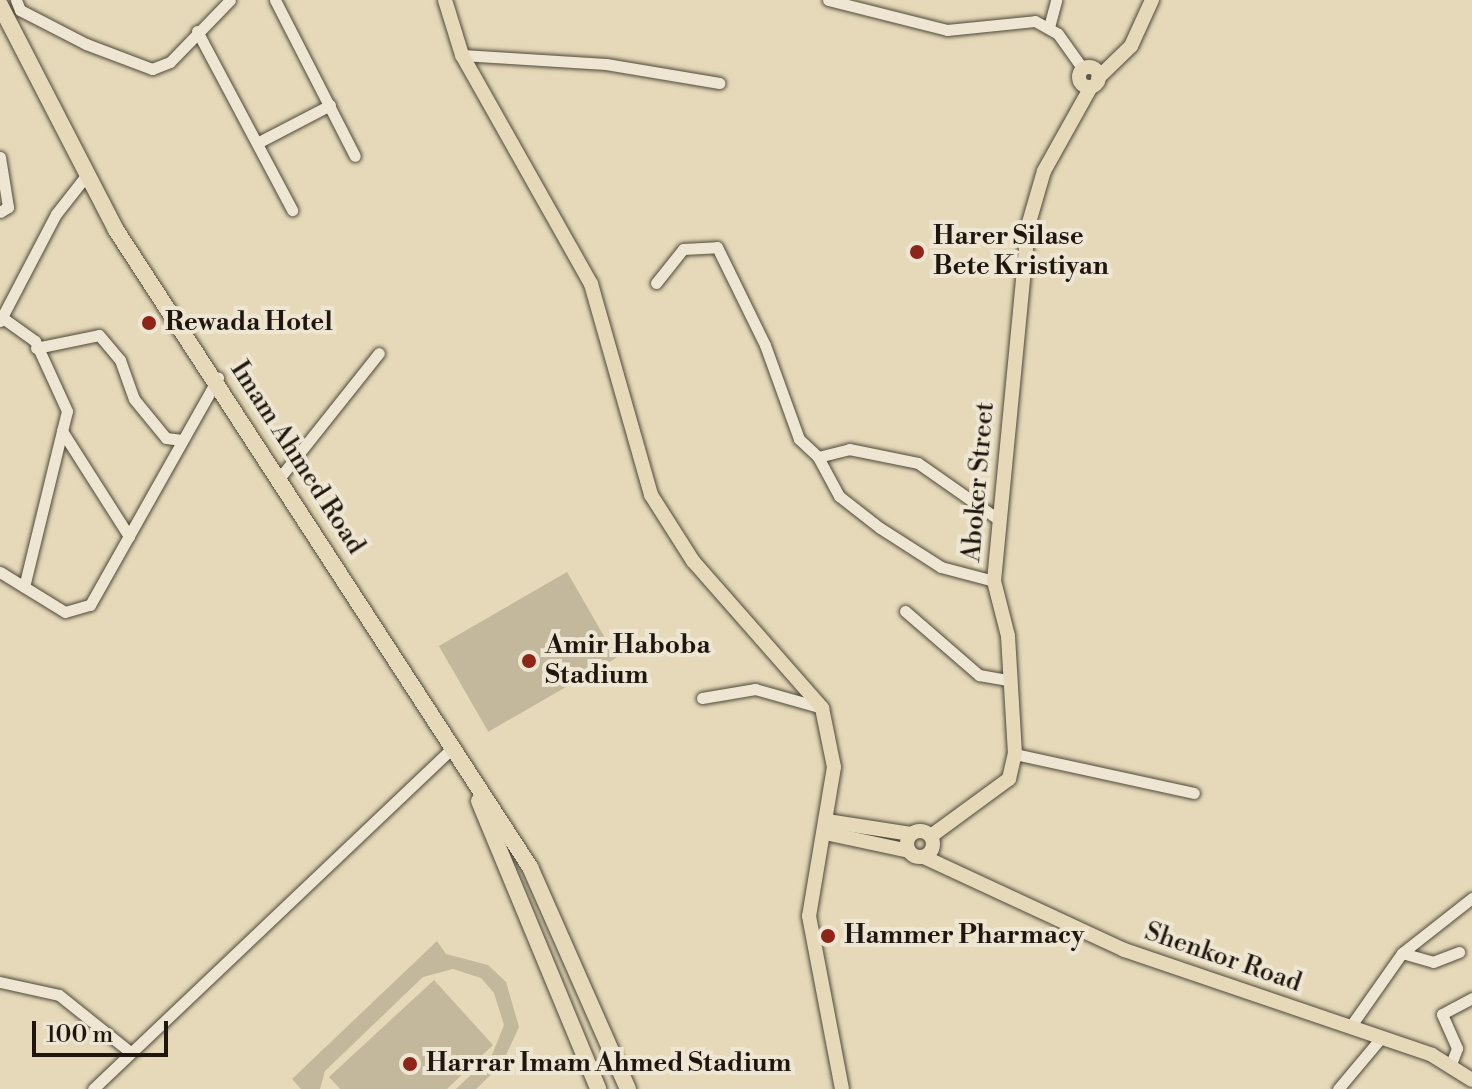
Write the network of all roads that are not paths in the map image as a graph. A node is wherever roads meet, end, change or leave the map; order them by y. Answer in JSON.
{"nodes":[{"id":1,"x":16,"y":0,"type":"edge"},
{"id":2,"x":230,"y":0,"type":"edge"},
{"id":3,"x":275,"y":0,"type":"edge"},
{"id":4,"x":445,"y":0,"type":"edge"},
{"id":5,"x":828,"y":0,"type":"edge"},
{"id":6,"x":1056,"y":0,"type":"edge"},
{"id":7,"x":1152,"y":0,"type":"edge"},
{"id":8,"x":0,"y":5,"type":"edge"},
{"id":9,"x":1049,"y":27,"type":"junction"},
{"id":10,"x":197,"y":31,"type":"junction"},
{"id":11,"x":462,"y":55,"type":"junction"},
{"id":12,"x":1089,"y":77,"type":"junction"},
{"id":13,"x":719,"y":83,"type":"dead end"},
{"id":14,"x":330,"y":105,"type":"junction"},
{"id":15,"x":259,"y":142,"type":"junction"},
{"id":16,"x":355,"y":156,"type":"dead end"},
{"id":17,"x":0,"y":157,"type":"edge"},
{"id":18,"x":85,"y":177,"type":"junction"},
{"id":19,"x":292,"y":210,"type":"dead end"},
{"id":20,"x":0,"y":212,"type":"edge"},
{"id":21,"x":656,"y":283,"type":"dead end"},
{"id":22,"x":1,"y":318,"type":"edge"},
{"id":23,"x":36,"y":348,"type":"junction"},
{"id":24,"x":379,"y":353,"type":"dead end"},
{"id":25,"x":218,"y":377,"type":"junction"},
{"id":26,"x":62,"y":431,"type":"junction"},
{"id":27,"x":182,"y":440,"type":"junction"},
{"id":28,"x":818,"y":457,"type":"junction"},
{"id":29,"x":281,"y":476,"type":"junction"},
{"id":30,"x":998,"y":519,"type":"junction"},
{"id":31,"x":129,"y":536,"type":"junction"},
{"id":32,"x":0,"y":572,"type":"edge"},
{"id":33,"x":994,"y":581,"type":"junction"},
{"id":34,"x":24,"y":587,"type":"junction"},
{"id":35,"x":905,"y":611,"type":"dead end"},
{"id":36,"x":1007,"y":680,"type":"junction"},
{"id":37,"x":702,"y":698,"type":"dead end"},
{"id":38,"x":822,"y":708,"type":"junction"},
{"id":39,"x":453,"y":747,"type":"junction"},
{"id":40,"x":1015,"y":754,"type":"junction"},
{"id":41,"x":465,"y":766,"type":"junction"},
{"id":42,"x":1194,"y":793,"type":"dead end"},
{"id":43,"x":830,"y":800,"type":"junction"},
{"id":44,"x":826,"y":827,"type":"junction"},
{"id":45,"x":852,"y":831,"type":"junction"},
{"id":46,"x":911,"y":834,"type":"junction"},
{"id":47,"x":929,"y":847,"type":"junction"},
{"id":48,"x":909,"y":851,"type":"junction"},
{"id":49,"x":819,"y":857,"type":"junction"},
{"id":50,"x":1472,"y":898,"type":"edge"},
{"id":51,"x":1459,"y":952,"type":"dead end"},
{"id":52,"x":1402,"y":953,"type":"junction"},
{"id":53,"x":0,"y":982,"type":"edge"},
{"id":54,"x":1472,"y":998,"type":"edge"},
{"id":55,"x":1350,"y":1027,"type":"junction"},
{"id":56,"x":1380,"y":1039,"type":"junction"},
{"id":57,"x":129,"y":1051,"type":"junction"},
{"id":58,"x":1451,"y":1064,"type":"junction"},
{"id":59,"x":1472,"y":1080,"type":"edge"},
{"id":60,"x":93,"y":1089,"type":"edge"},
{"id":61,"x":598,"y":1089,"type":"edge"},
{"id":62,"x":628,"y":1089,"type":"edge"},
{"id":63,"x":842,"y":1089,"type":"edge"},
{"id":64,"x":1338,"y":1089,"type":"edge"}],
"edges":[{"from":1,"to":10,"type":"street"},
{"from":2,"to":10,"type":"street"},
{"from":3,"to":14,"type":"street"},
{"from":4,"to":11,"type":"main road"},
{"from":5,"to":9,"type":"street"},
{"from":6,"to":9,"type":"street"},
{"from":7,"to":12,"type":"main road"},
{"from":8,"to":18,"type":"highway","name":"Imam Ahmed Road"},
{"from":9,"to":12,"type":"street"},
{"from":10,"to":15,"type":"street"},
{"from":11,"to":13,"type":"street"},
{"from":11,"to":38,"type":"main road"},
{"from":12,"to":30,"type":"main road","name":"Aboker Street"},
{"from":14,"to":15,"type":"street"},
{"from":14,"to":16,"type":"street"},
{"from":15,"to":19,"type":"street"},
{"from":17,"to":20,"type":"street"},
{"from":18,"to":22,"type":"street"},
{"from":18,"to":25,"type":"highway","name":"Imam Ahmed Road"},
{"from":21,"to":28,"type":"street"},
{"from":22,"to":23,"type":"street"},
{"from":23,"to":26,"type":"street"},
{"from":23,"to":27,"type":"street"},
{"from":24,"to":29,"type":"street"},
{"from":25,"to":27,"type":"street"},
{"from":25,"to":29,"type":"highway","name":"Imam Ahmed Road"},
{"from":26,"to":31,"type":"street"},
{"from":26,"to":34,"type":"street"},
{"from":27,"to":31,"type":"street"},
{"from":28,"to":30,"type":"street"},
{"from":28,"to":33,"type":"street"},
{"from":29,"to":39,"type":"highway","name":"Imam Ahmed Road"},
{"from":30,"to":33,"type":"main road","name":"Aboker Street"},
{"from":31,"to":34,"type":"street"},
{"from":32,"to":34,"type":"street"},
{"from":33,"to":36,"type":"main road","name":"Aboker Street"},
{"from":35,"to":36,"type":"street"},
{"from":36,"to":40,"type":"main road","name":"Aboker Street"},
{"from":37,"to":38,"type":"street"},
{"from":38,"to":43,"type":"main road"},
{"from":39,"to":41,"type":"highway","name":"Imam Ahmed Road"},
{"from":39,"to":57,"type":"street"},
{"from":40,"to":42,"type":"street"},
{"from":40,"to":47,"type":"main road","name":"Aboker Street"},
{"from":41,"to":61,"type":"highway","name":"Imam Ahmed Road"},
{"from":41,"to":62,"type":"highway","name":"Imam Ahmed Road"},
{"from":43,"to":44,"type":"main road"},
{"from":43,"to":45,"type":"main road"},
{"from":44,"to":45,"type":"main road"},
{"from":44,"to":49,"type":"main road"},
{"from":45,"to":46,"type":"main road"},
{"from":45,"to":48,"type":"main road","name":"Shenkor Road"},
{"from":45,"to":49,"type":"main road"},
{"from":46,"to":47,"type":"main road"},
{"from":46,"to":48,"type":"main road"},
{"from":47,"to":48,"type":"main road","name":"Shenkor Road"},
{"from":47,"to":55,"type":"main road","name":"Shenkor Road"},
{"from":49,"to":63,"type":"main road"},
{"from":50,"to":52,"type":"street"},
{"from":51,"to":52,"type":"street"},
{"from":52,"to":55,"type":"street"},
{"from":53,"to":57,"type":"street"},
{"from":54,"to":58,"type":"street"},
{"from":55,"to":56,"type":"main road","name":"Shenkor Road"},
{"from":56,"to":58,"type":"main road","name":"Shenkor Road"},
{"from":56,"to":64,"type":"street"},
{"from":57,"to":60,"type":"street"},
{"from":58,"to":59,"type":"main road","name":"Shenkor Road"}]}
